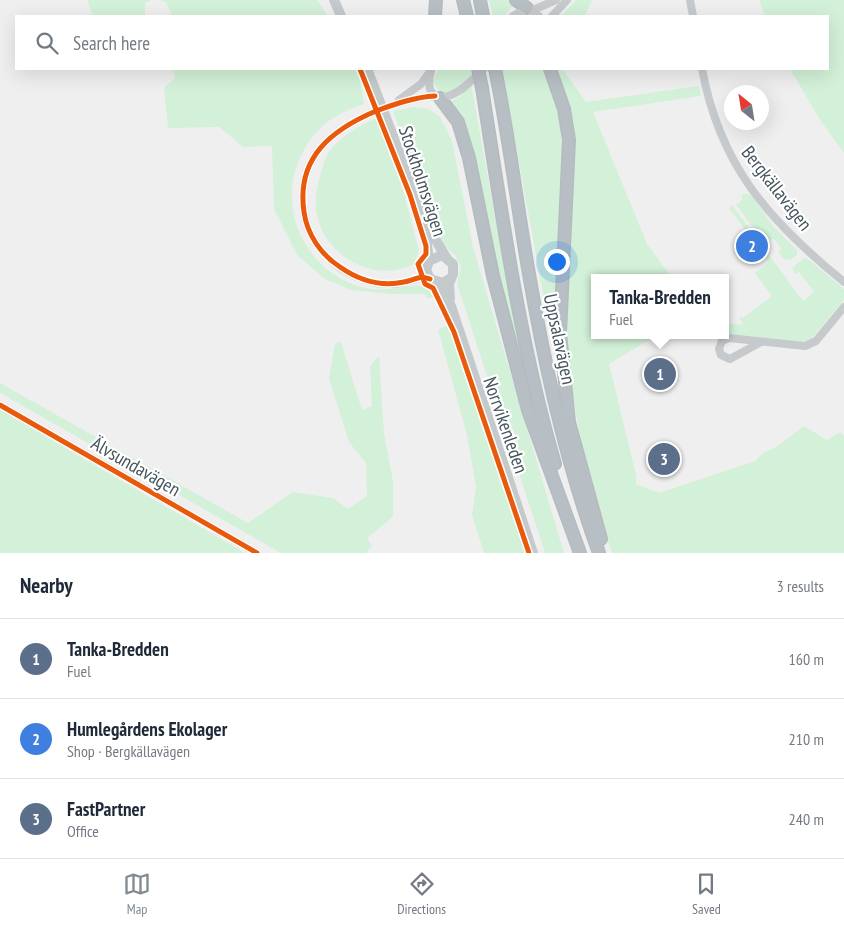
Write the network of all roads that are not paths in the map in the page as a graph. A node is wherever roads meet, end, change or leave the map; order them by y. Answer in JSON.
{"nodes":[{"id":1,"x":334,"y":0,"type":"edge"},
{"id":2,"x":342,"y":0,"type":"edge"},
{"id":3,"x":436,"y":0,"type":"edge"},
{"id":4,"x":463,"y":0,"type":"edge"},
{"id":5,"x":480,"y":0,"type":"edge"},
{"id":6,"x":516,"y":0,"type":"edge"},
{"id":7,"x":556,"y":0,"type":"edge"},
{"id":8,"x":567,"y":0,"type":"edge"},
{"id":9,"x":690,"y":0,"type":"edge"},
{"id":10,"x":530,"y":9,"type":"junction"},
{"id":11,"x":341,"y":15,"type":"edge"},
{"id":12,"x":348,"y":15,"type":"edge"},
{"id":13,"x":436,"y":15,"type":"edge"},
{"id":14,"x":467,"y":15,"type":"edge"},
{"id":15,"x":483,"y":15,"type":"edge"},
{"id":16,"x":515,"y":15,"type":"edge"},
{"id":17,"x":538,"y":15,"type":"edge"},
{"id":18,"x":553,"y":15,"type":"edge"},
{"id":19,"x":693,"y":15,"type":"edge"},
{"id":20,"x":432,"y":70,"type":"edge"},
{"id":21,"x":478,"y":70,"type":"edge"},
{"id":22,"x":483,"y":70,"type":"edge"},
{"id":23,"x":550,"y":70,"type":"edge"},
{"id":24,"x":702,"y":70,"type":"edge"},
{"id":25,"x":495,"y":72,"type":"edge"},
{"id":26,"x":369,"y":75,"type":"edge"},
{"id":27,"x":437,"y":97,"type":"junction"},
{"id":28,"x":391,"y":105,"type":"junction"},
{"id":29,"x":424,"y":221,"type":"junction"},
{"id":30,"x":446,"y":257,"type":"junction"},
{"id":31,"x":428,"y":263,"type":"junction"},
{"id":32,"x":451,"y":278,"type":"junction"},
{"id":33,"x":435,"y":281,"type":"junction"},
{"id":34,"x":404,"y":282,"type":"junction"},
{"id":35,"x":844,"y":282,"type":"edge"},
{"id":36,"x":451,"y":306,"type":"junction"},
{"id":37,"x":844,"y":307,"type":"edge"},
{"id":38,"x":729,"y":338,"type":"edge"},
{"id":39,"x":727,"y":339,"type":"edge"},
{"id":40,"x":761,"y":342,"type":"junction"},
{"id":41,"x":0,"y":405,"type":"edge"},
{"id":42,"x":257,"y":553,"type":"edge"},
{"id":43,"x":533,"y":553,"type":"edge"},
{"id":44,"x":580,"y":553,"type":"edge"},
{"id":45,"x":599,"y":553,"type":"edge"},
{"id":46,"x":604,"y":553,"type":"edge"}],
"edges":[{"from":1,"to":11,"type":"main road"},
{"from":2,"to":12,"type":"main road"},
{"from":3,"to":13,"type":"highway"},
{"from":4,"to":14,"type":"highway"},
{"from":5,"to":15,"type":"highway"},
{"from":6,"to":10,"type":"highway"},
{"from":7,"to":10,"type":"street"},
{"from":8,"to":18,"type":"street"},
{"from":9,"to":19,"type":"street"},
{"from":10,"to":16,"type":"street"},
{"from":10,"to":17,"type":"street"},
{"from":20,"to":27,"type":"street"},
{"from":20,"to":28,"type":"street"},
{"from":21,"to":44,"type":"highway","name":"Uppsalavägen","bridge":true},
{"from":22,"to":27,"type":"street"},
{"from":23,"to":46,"type":"highway"},
{"from":24,"to":35,"type":"street","name":"Bergkällavägen"},
{"from":25,"to":45,"type":"highway","name":"Uppsalavägen"},
{"from":26,"to":29,"type":"main road","name":"Stockholmsvägen","bridge":true},
{"from":27,"to":28,"type":"street"},
{"from":27,"to":44,"type":"highway"},
{"from":28,"to":34,"type":"street"},
{"from":29,"to":30,"type":"main road","name":"Stockholmsvägen"},
{"from":29,"to":31,"type":"main road","name":"Stockholmsvägen"},
{"from":30,"to":31,"type":"main road"},
{"from":30,"to":32,"type":"main road"},
{"from":31,"to":33,"type":"main road"},
{"from":31,"to":34,"type":"street"},
{"from":32,"to":33,"type":"main road"},
{"from":32,"to":36,"type":"main road","name":"Norrvikenleden"},
{"from":33,"to":34,"type":"street"},
{"from":33,"to":36,"type":"main road","name":"Norrvikenleden"},
{"from":36,"to":43,"type":"main road","name":"Norrvikenleden"},
{"from":37,"to":40,"type":"street"},
{"from":38,"to":40,"type":"street"},
{"from":39,"to":40,"type":"street"},
{"from":41,"to":42,"type":"street","name":"Älvsundavägen"}]}
